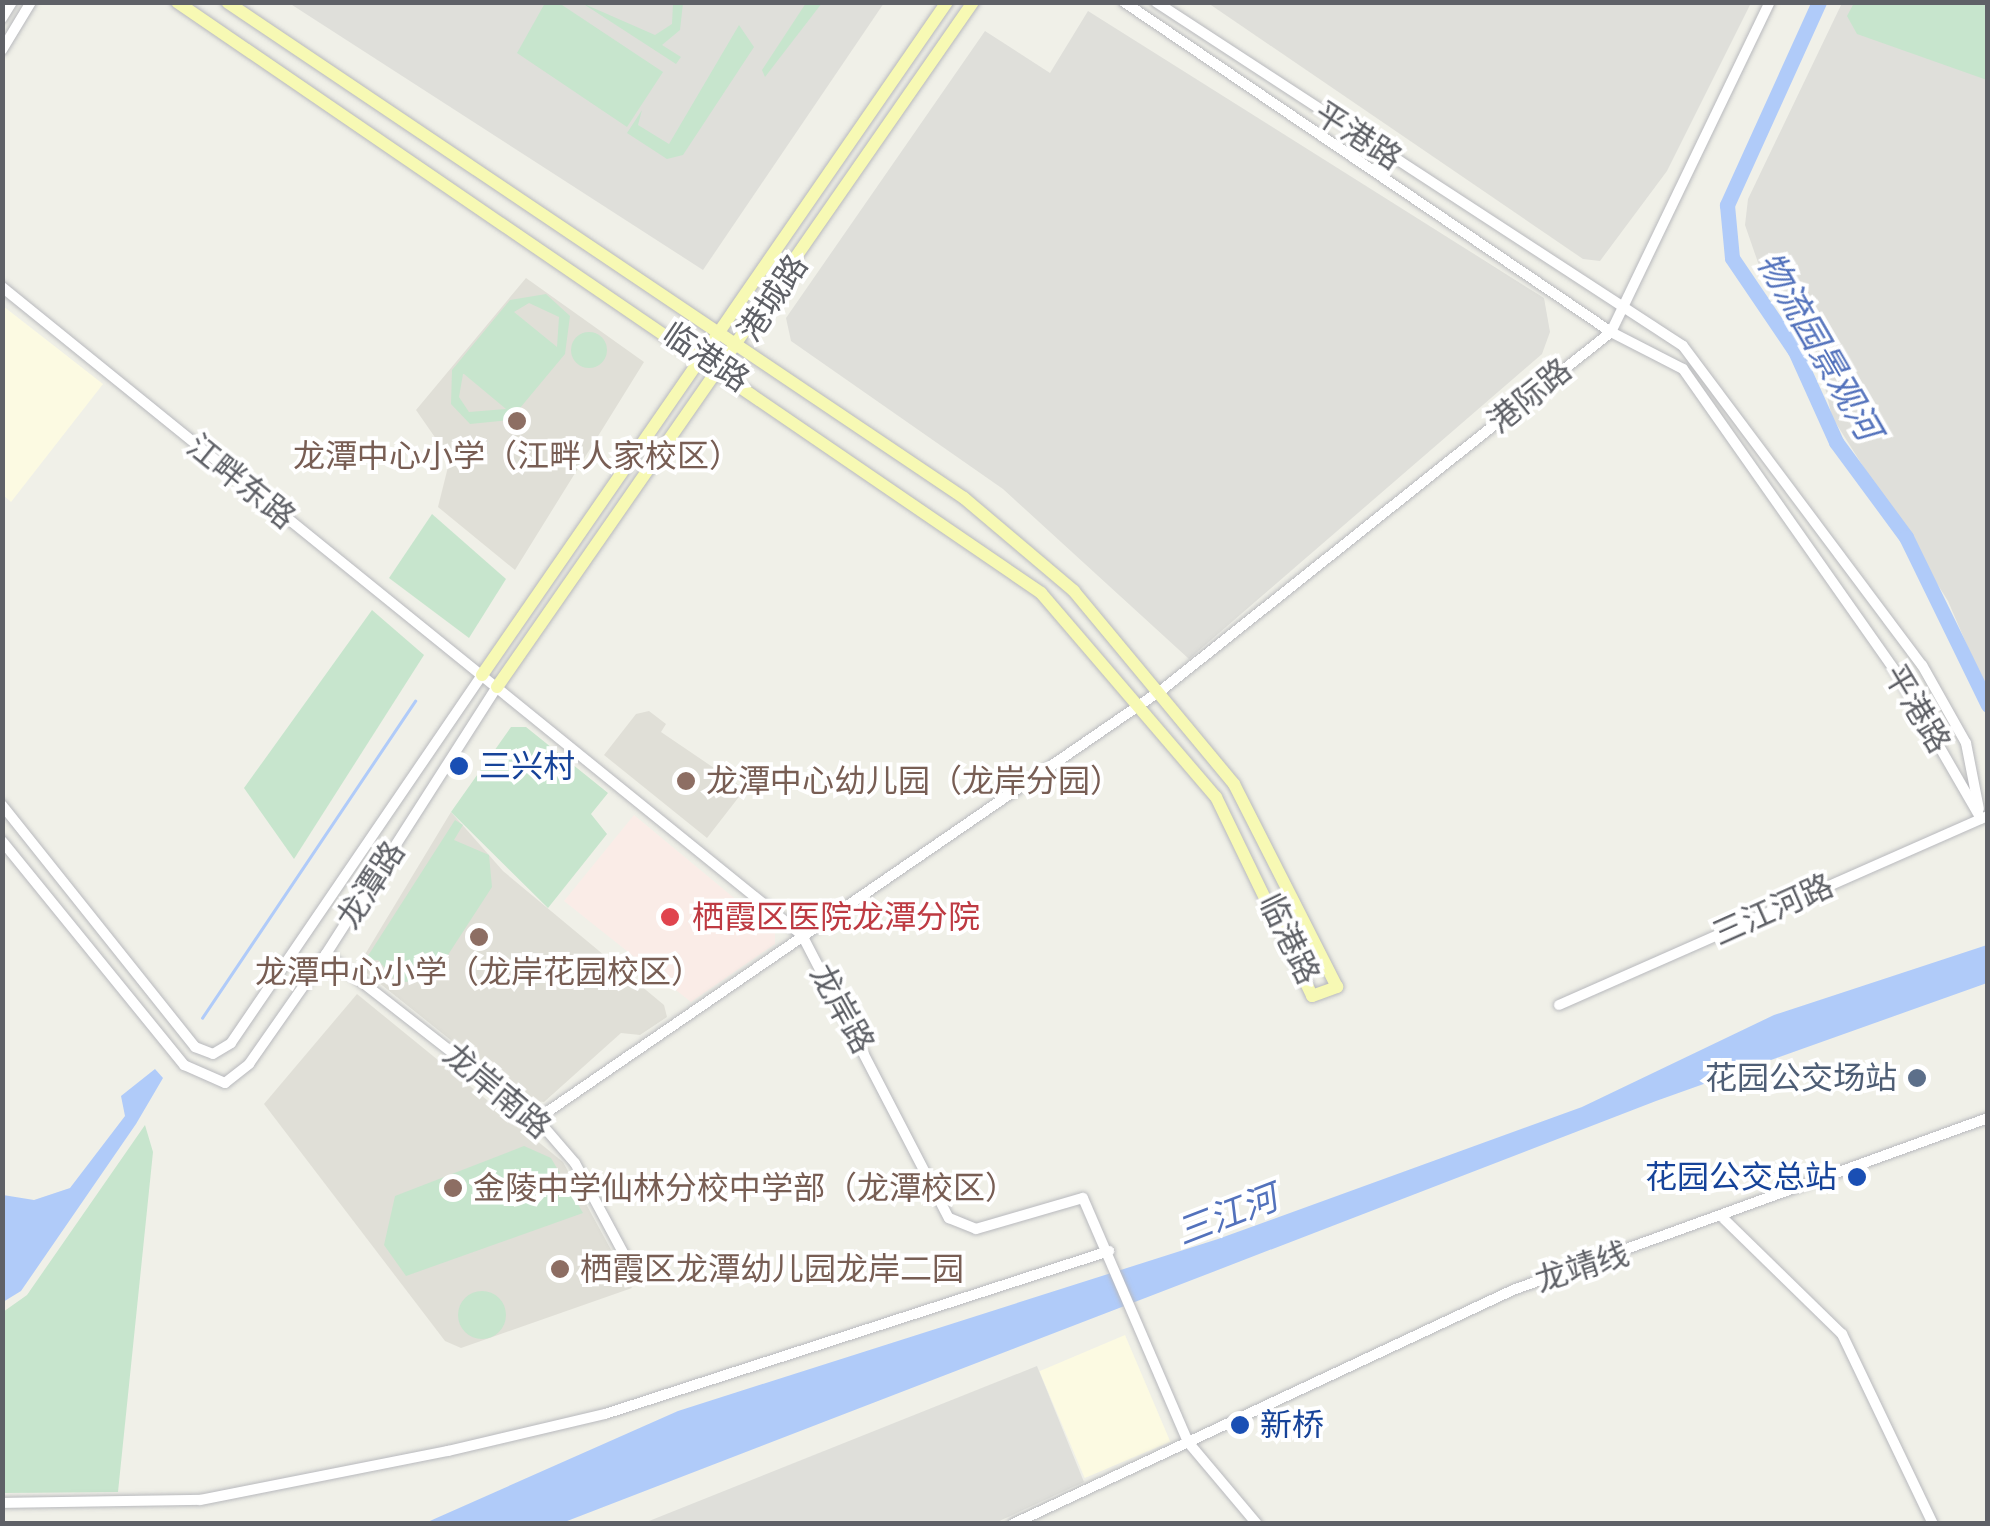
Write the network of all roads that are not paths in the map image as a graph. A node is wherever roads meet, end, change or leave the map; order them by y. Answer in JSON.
{"nodes":[{"id":1,"x":12,"y":2,"type":"edge"},
{"id":2,"x":31,"y":2,"type":"edge"},
{"id":3,"x":177,"y":2,"type":"edge"},
{"id":4,"x":226,"y":2,"type":"edge"},
{"id":5,"x":946,"y":2,"type":"edge"},
{"id":6,"x":973,"y":2,"type":"edge"},
{"id":7,"x":1124,"y":2,"type":"edge"},
{"id":8,"x":1156,"y":2,"type":"edge"},
{"id":9,"x":1770,"y":2,"type":"edge"},
{"id":10,"x":2,"y":18,"type":"edge"},
{"id":11,"x":2,"y":50,"type":"edge"},
{"id":12,"x":2,"y":287,"type":"edge"},
{"id":13,"x":1623,"y":311,"type":"junction"},
{"id":14,"x":1610,"y":332,"type":"junction"},
{"id":15,"x":720,"y":336,"type":"junction"},
{"id":16,"x":739,"y":348,"type":"junction"},
{"id":17,"x":706,"y":357,"type":"junction"},
{"id":18,"x":724,"y":369,"type":"junction"},
{"id":19,"x":482,"y":675,"type":"junction"},
{"id":20,"x":497,"y":687,"type":"junction"},
{"id":21,"x":1162,"y":689,"type":"junction"},
{"id":22,"x":1140,"y":701,"type":"junction"},
{"id":23,"x":2,"y":805,"type":"edge"},
{"id":24,"x":1984,"y":818,"type":"edge"},
{"id":25,"x":2,"y":841,"type":"edge"},
{"id":26,"x":802,"y":935,"type":"junction"},
{"id":27,"x":326,"y":954,"type":"junction"},
{"id":28,"x":1559,"y":1005,"type":"dead end"},
{"id":29,"x":1988,"y":1118,"type":"edge"},
{"id":30,"x":537,"y":1119,"type":"junction"},
{"id":31,"x":1724,"y":1219,"type":"junction"},
{"id":32,"x":1109,"y":1251,"type":"junction"},
{"id":33,"x":628,"y":1262,"type":"dead end"},
{"id":34,"x":1188,"y":1442,"type":"junction"},
{"id":35,"x":2,"y":1503,"type":"edge"},
{"id":36,"x":1013,"y":1524,"type":"edge"},
{"id":37,"x":1256,"y":1524,"type":"edge"},
{"id":38,"x":1933,"y":1524,"type":"edge"}],
"edges":[{"from":1,"to":10,"type":"street"},
{"from":2,"to":11,"type":"street"},
{"from":3,"to":17,"type":"main road","name":"临港路"},
{"from":4,"to":15,"type":"main road","name":"临港路"},
{"from":5,"to":15,"type":"main road","name":"港城路"},
{"from":6,"to":16,"type":"main road","name":"港城路"},
{"from":7,"to":14,"type":"street","name":"平港路"},
{"from":8,"to":13,"type":"street","name":"平港路"},
{"from":9,"to":13,"type":"street","name":"港际路"},
{"from":12,"to":19,"type":"street","name":"江畔东路"},
{"from":13,"to":14,"type":"street","name":"港际路"},
{"from":13,"to":24,"type":"street","name":"平港路"},
{"from":14,"to":21,"type":"street","name":"港际路"},
{"from":14,"to":24,"type":"street","name":"平港路"},
{"from":15,"to":16,"type":"main road","name":"临港路"},
{"from":15,"to":17,"type":"main road","name":"港城路"},
{"from":16,"to":18,"type":"main road","name":"港城路"},
{"from":16,"to":21,"type":"main road","name":"临港路"},
{"from":17,"to":18,"type":"main road","name":"临港路"},
{"from":17,"to":19,"type":"main road","name":"港城路"},
{"from":18,"to":20,"type":"main road","name":"港城路"},
{"from":18,"to":22,"type":"main road","name":"临港路"},
{"from":19,"to":20,"type":"street","name":"龙岸路"},
{"from":19,"to":23,"type":"street","name":"龙潭路"},
{"from":20,"to":26,"type":"street","name":"龙岸路"},
{"from":20,"to":27,"type":"street","name":"龙潭路"},
{"from":21,"to":22,"type":"street","name":"港际路"},
{"from":21,"to":22,"type":"main road","name":"临港路"},
{"from":22,"to":26,"type":"street","name":"港际路"},
{"from":24,"to":28,"type":"street","name":"三江河路"},
{"from":25,"to":27,"type":"street","name":"龙潭路"},
{"from":26,"to":30,"type":"street","name":"港际路"},
{"from":26,"to":32,"type":"street","name":"龙岸路"},
{"from":27,"to":30,"type":"street","name":"龙岸南路"},
{"from":29,"to":31,"type":"street","name":"龙靖线"},
{"from":30,"to":33,"type":"street","name":"龙岸南路"},
{"from":31,"to":34,"type":"street","name":"龙靖线"},
{"from":31,"to":38,"type":"street"},
{"from":32,"to":34,"type":"street"},
{"from":32,"to":35,"type":"street"},
{"from":34,"to":36,"type":"street","name":"龙靖线"},
{"from":34,"to":37,"type":"street"}]}
